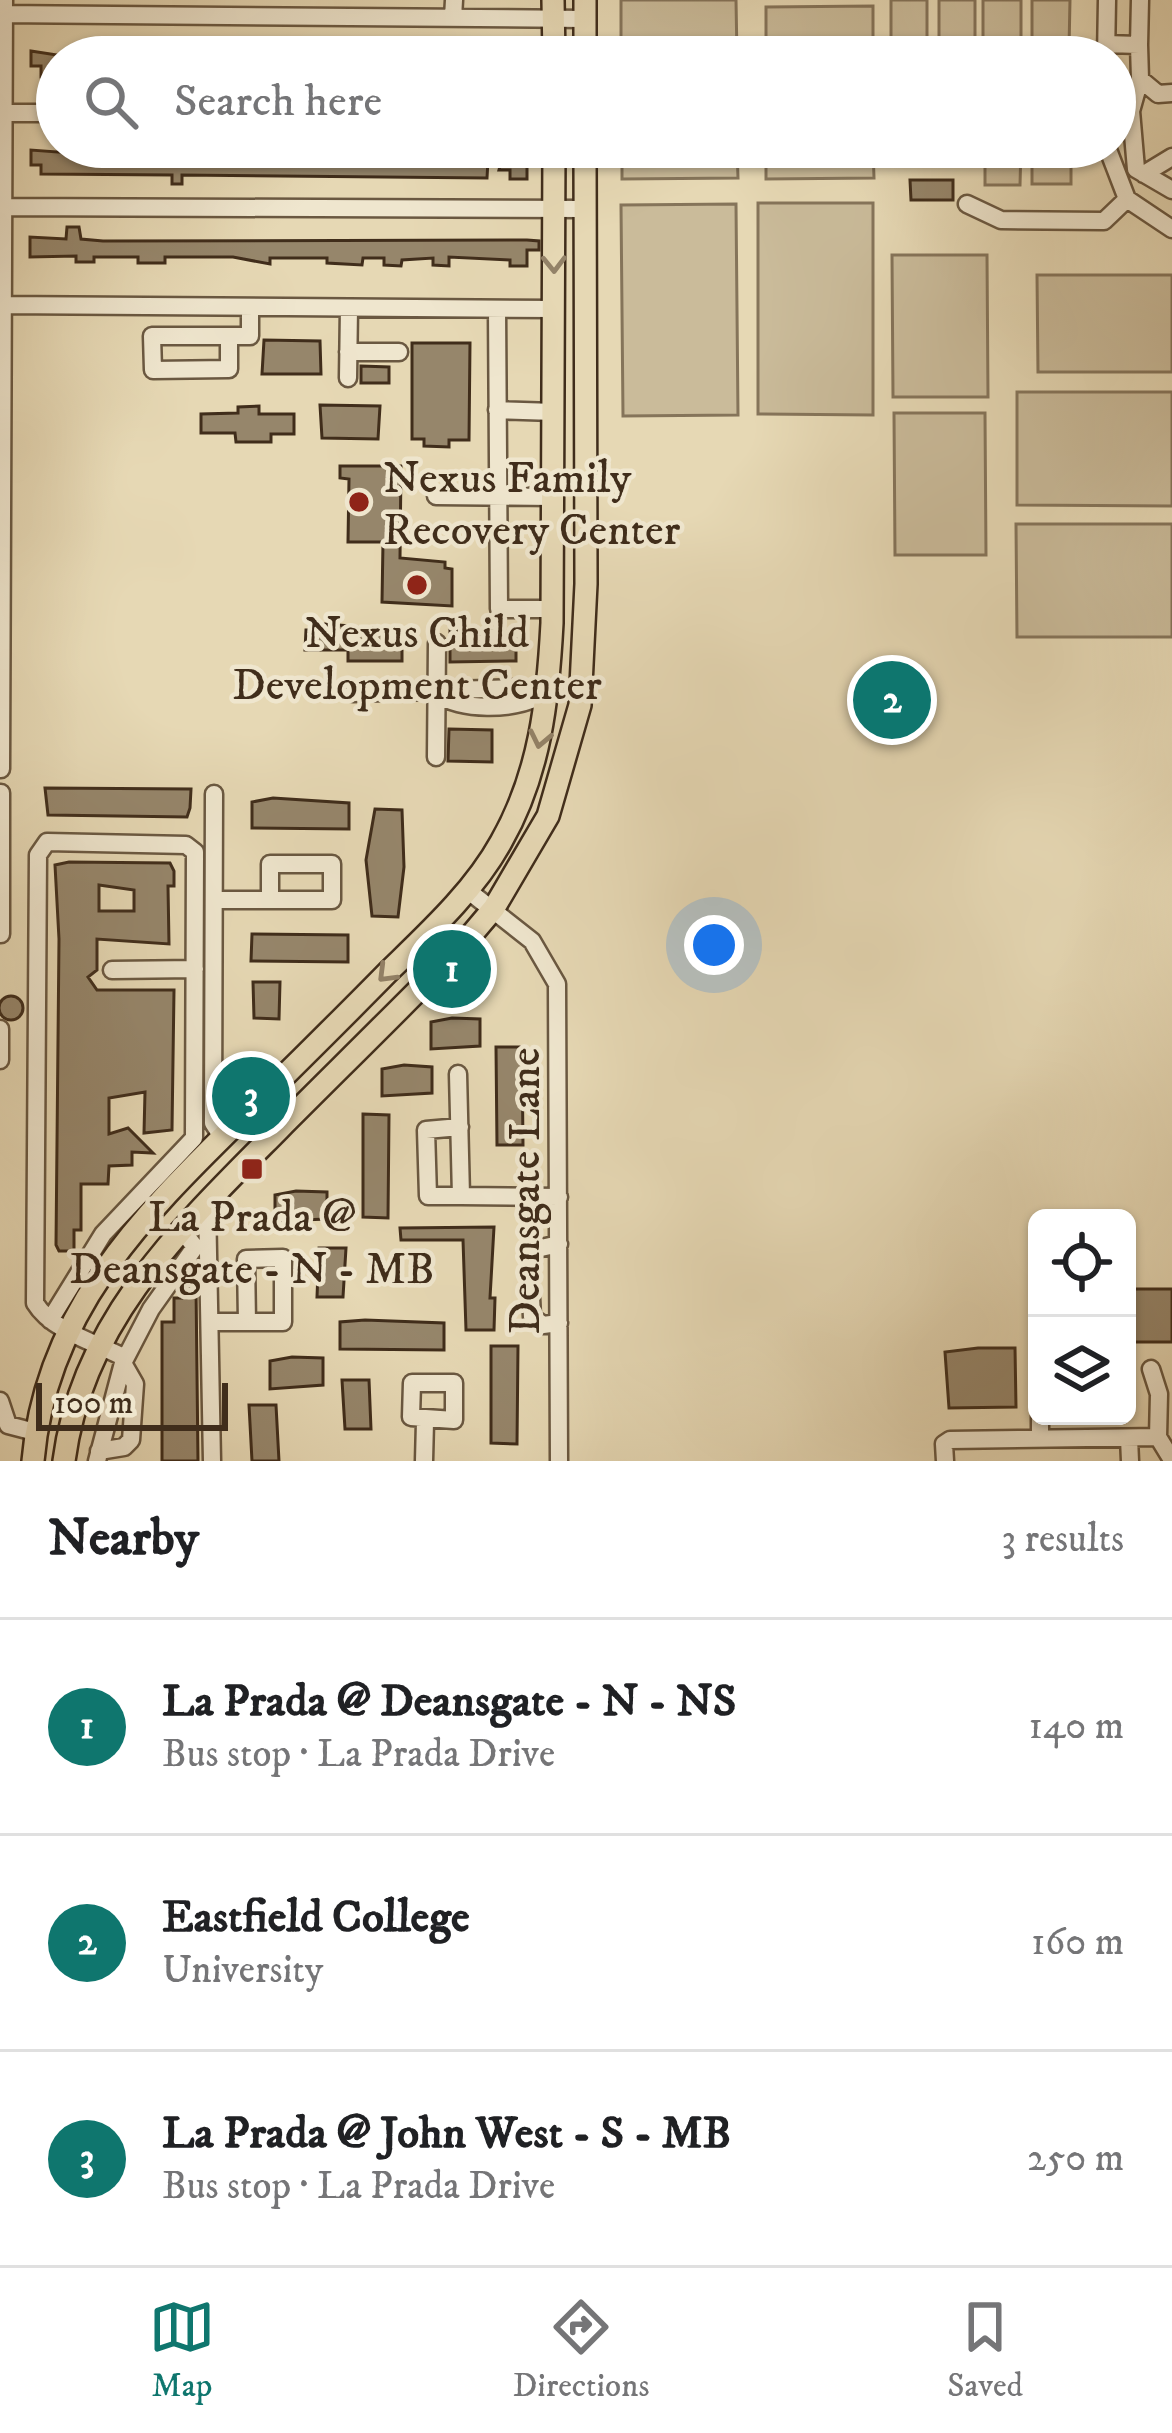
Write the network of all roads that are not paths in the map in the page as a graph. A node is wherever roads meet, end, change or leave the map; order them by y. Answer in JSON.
{"nodes":[{"id":1,"x":1107,"y":0,"type":"edge"},
{"id":2,"x":1140,"y":0,"type":"edge"},
{"id":3,"x":92,"y":8,"type":"edge"},
{"id":4,"x":183,"y":8,"type":"edge"},
{"id":5,"x":274,"y":8,"type":"edge"},
{"id":6,"x":363,"y":8,"type":"edge"},
{"id":7,"x":3,"y":9,"type":"edge"},
{"id":8,"x":453,"y":9,"type":"edge"},
{"id":9,"x":553,"y":10,"type":"edge"},
{"id":10,"x":585,"y":10,"type":"edge"},
{"id":11,"x":1106,"y":36,"type":"edge"},
{"id":12,"x":1139,"y":45,"type":"junction"},
{"id":13,"x":1136,"y":46,"type":"edge"},
{"id":14,"x":1141,"y":79,"type":"junction"},
{"id":15,"x":1172,"y":93,"type":"edge"},
{"id":16,"x":1136,"y":95,"type":"edge"},
{"id":17,"x":2,"y":112,"type":"edge"},
{"id":18,"x":36,"y":113,"type":"edge"},
{"id":19,"x":1172,"y":158,"type":"edge"},
{"id":20,"x":554,"y":168,"type":"edge"},
{"id":21,"x":585,"y":168,"type":"edge"},
{"id":22,"x":1115,"y":168,"type":"edge"},
{"id":23,"x":1135,"y":168,"type":"edge"},
{"id":24,"x":1144,"y":174,"type":"junction"},
{"id":25,"x":1169,"y":188,"type":"edge"},
{"id":26,"x":1126,"y":199,"type":"junction"},
{"id":27,"x":967,"y":204,"type":"dead end"},
{"id":28,"x":1,"y":207,"type":"edge"},
{"id":29,"x":554,"y":209,"type":"junction"},
{"id":30,"x":585,"y":209,"type":"junction"},
{"id":31,"x":1150,"y":217,"type":"junction"},
{"id":32,"x":1172,"y":230,"type":"edge"},
{"id":33,"x":1,"y":305,"type":"edge"},
{"id":34,"x":250,"y":307,"type":"junction"},
{"id":35,"x":349,"y":308,"type":"junction"},
{"id":36,"x":497,"y":309,"type":"junction"},
{"id":37,"x":555,"y":309,"type":"junction"},
{"id":38,"x":229,"y":336,"type":"junction"},
{"id":39,"x":348,"y":352,"type":"junction"},
{"id":40,"x":399,"y":352,"type":"dead end"},
{"id":41,"x":347,"y":378,"type":"dead end"},
{"id":42,"x":1,"y":388,"type":"edge"},
{"id":43,"x":497,"y":410,"type":"junction"},
{"id":44,"x":554,"y":412,"type":"junction"},
{"id":45,"x":436,"y":496,"type":"dead end"},
{"id":46,"x":498,"y":497,"type":"junction"},
{"id":47,"x":553,"y":497,"type":"junction"},
{"id":48,"x":585,"y":497,"type":"junction"},
{"id":49,"x":553,"y":609,"type":"junction"},
{"id":50,"x":1,"y":620,"type":"edge"},
{"id":51,"x":437,"y":644,"type":"dead end"},
{"id":52,"x":353,"y":693,"type":"dead end"},
{"id":53,"x":436,"y":694,"type":"junction"},
{"id":54,"x":544,"y":697,"type":"junction"},
{"id":55,"x":580,"y":705,"type":"junction"},
{"id":56,"x":436,"y":758,"type":"dead end"},
{"id":57,"x":1,"y":770,"type":"edge"},
{"id":58,"x":2,"y":793,"type":"edge"},
{"id":59,"x":214,"y":794,"type":"dead end"},
{"id":60,"x":1,"y":873,"type":"edge"},
{"id":61,"x":466,"y":889,"type":"junction"},
{"id":62,"x":214,"y":901,"type":"junction"},
{"id":63,"x":270,"y":901,"type":"dead end"},
{"id":64,"x":494,"y":908,"type":"junction"},
{"id":65,"x":1,"y":934,"type":"edge"},
{"id":66,"x":195,"y":969,"type":"junction"},
{"id":67,"x":112,"y":970,"type":"dead end"},
{"id":68,"x":0,"y":1029,"type":"edge"},
{"id":69,"x":0,"y":1060,"type":"edge"},
{"id":70,"x":458,"y":1075,"type":"dead end"},
{"id":71,"x":460,"y":1127,"type":"junction"},
{"id":72,"x":222,"y":1137,"type":"junction"},
{"id":73,"x":201,"y":1159,"type":"junction"},
{"id":74,"x":225,"y":1183,"type":"junction"},
{"id":75,"x":461,"y":1196,"type":"junction"},
{"id":76,"x":559,"y":1197,"type":"junction"},
{"id":77,"x":207,"y":1201,"type":"junction"},
{"id":78,"x":140,"y":1206,"type":"junction"},
{"id":79,"x":181,"y":1228,"type":"junction"},
{"id":80,"x":559,"y":1244,"type":"junction"},
{"id":81,"x":212,"y":1322,"type":"junction"},
{"id":82,"x":247,"y":1322,"type":"dead end"},
{"id":83,"x":559,"y":1323,"type":"junction"},
{"id":84,"x":59,"y":1325,"type":"junction"},
{"id":85,"x":99,"y":1344,"type":"junction"},
{"id":86,"x":124,"y":1360,"type":"junction"},
{"id":87,"x":1151,"y":1369,"type":"dead end"},
{"id":88,"x":0,"y":1401,"type":"edge"},
{"id":89,"x":425,"y":1421,"type":"dead end"},
{"id":90,"x":1040,"y":1425,"type":"edge"},
{"id":91,"x":1165,"y":1430,"type":"edge"},
{"id":92,"x":35,"y":1432,"type":"junction"},
{"id":93,"x":1130,"y":1438,"type":"junction"},
{"id":94,"x":1040,"y":1439,"type":"junction"},
{"id":95,"x":98,"y":1456,"type":"edge"},
{"id":96,"x":1172,"y":1460,"type":"edge"},
{"id":97,"x":33,"y":1461,"type":"edge"},
{"id":98,"x":64,"y":1461,"type":"edge"},
{"id":99,"x":212,"y":1461,"type":"edge"},
{"id":100,"x":424,"y":1461,"type":"edge"},
{"id":101,"x":559,"y":1461,"type":"edge"},
{"id":102,"x":945,"y":1461,"type":"edge"},
{"id":103,"x":1130,"y":1461,"type":"edge"}],
"edges":[{"from":1,"to":11,"type":"street"},
{"from":2,"to":12,"type":"street"},
{"from":3,"to":4,"type":"street"},
{"from":3,"to":7,"type":"street"},
{"from":4,"to":5,"type":"street"},
{"from":5,"to":6,"type":"street"},
{"from":6,"to":8,"type":"street"},
{"from":7,"to":17,"type":"street"},
{"from":8,"to":9,"type":"street"},
{"from":9,"to":10,"type":"street"},
{"from":12,"to":13,"type":"street"},
{"from":12,"to":14,"type":"street"},
{"from":14,"to":15,"type":"street"},
{"from":14,"to":16,"type":"street"},
{"from":17,"to":18,"type":"street"},
{"from":17,"to":28,"type":"street"},
{"from":19,"to":24,"type":"street"},
{"from":20,"to":29,"type":"main road"},
{"from":21,"to":30,"type":"main road"},
{"from":22,"to":26,"type":"street"},
{"from":23,"to":24,"type":"street"},
{"from":24,"to":25,"type":"street"},
{"from":25,"to":31,"type":"street"},
{"from":26,"to":27,"type":"street"},
{"from":26,"to":31,"type":"street"},
{"from":28,"to":29,"type":"street"},
{"from":28,"to":33,"type":"street"},
{"from":29,"to":30,"type":"street"},
{"from":29,"to":37,"type":"main road","one_way":true},
{"from":30,"to":48,"type":"main road"},
{"from":31,"to":32,"type":"street"},
{"from":33,"to":34,"type":"street"},
{"from":33,"to":42,"type":"street"},
{"from":34,"to":35,"type":"street"},
{"from":34,"to":38,"type":"street"},
{"from":35,"to":36,"type":"street"},
{"from":35,"to":39,"type":"street"},
{"from":36,"to":37,"type":"street"},
{"from":36,"to":43,"type":"street"},
{"from":37,"to":44,"type":"main road"},
{"from":38,"to":38,"type":"street"},
{"from":39,"to":40,"type":"street"},
{"from":39,"to":41,"type":"street"},
{"from":42,"to":50,"type":"street"},
{"from":43,"to":44,"type":"street"},
{"from":43,"to":46,"type":"street"},
{"from":44,"to":47,"type":"main road"},
{"from":45,"to":46,"type":"street"},
{"from":46,"to":47,"type":"street"},
{"from":46,"to":49,"type":"street"},
{"from":47,"to":48,"type":"main road"},
{"from":47,"to":49,"type":"main road"},
{"from":48,"to":55,"type":"main road"},
{"from":49,"to":54,"type":"main road"},
{"from":50,"to":57,"type":"street"},
{"from":51,"to":53,"type":"street"},
{"from":52,"to":53,"type":"street"},
{"from":53,"to":54,"type":"street"},
{"from":53,"to":56,"type":"street"},
{"from":54,"to":55,"type":"main road"},
{"from":54,"to":61,"type":"main road","one_way":true},
{"from":55,"to":64,"type":"main road"},
{"from":58,"to":60,"type":"street"},
{"from":59,"to":62,"type":"street"},
{"from":60,"to":65,"type":"street"},
{"from":61,"to":64,"type":"street","name":"Deansgate Lane"},
{"from":61,"to":72,"type":"main road","one_way":true},
{"from":62,"to":63,"type":"street"},
{"from":62,"to":72,"type":"street"},
{"from":64,"to":74,"type":"main road"},
{"from":64,"to":76,"type":"street","name":"Deansgate Lane"},
{"from":66,"to":67,"type":"street"},
{"from":66,"to":78,"type":"street"},
{"from":66,"to":84,"type":"street"},
{"from":68,"to":69,"type":"street"},
{"from":70,"to":71,"type":"street"},
{"from":71,"to":75,"type":"street"},
{"from":71,"to":75,"type":"street"},
{"from":72,"to":73,"type":"main road"},
{"from":73,"to":74,"type":"main road"},
{"from":73,"to":78,"type":"main road"},
{"from":74,"to":77,"type":"main road"},
{"from":75,"to":76,"type":"street"},
{"from":76,"to":80,"type":"street","name":"Deansgate Lane"},
{"from":77,"to":79,"type":"main road"},
{"from":77,"to":81,"type":"street"},
{"from":78,"to":84,"type":"main road"},
{"from":79,"to":85,"type":"main road"},
{"from":79,"to":86,"type":"street"},
{"from":80,"to":83,"type":"street","name":"Deansgate Lane"},
{"from":80,"to":83,"type":"street"},
{"from":81,"to":82,"type":"street"},
{"from":81,"to":99,"type":"street"},
{"from":83,"to":101,"type":"street","name":"Deansgate Lane"},
{"from":84,"to":85,"type":"street"},
{"from":84,"to":92,"type":"main road"},
{"from":85,"to":86,"type":"street"},
{"from":85,"to":98,"type":"main road"},
{"from":86,"to":95,"type":"street"},
{"from":86,"to":95,"type":"street"},
{"from":87,"to":91,"type":"street"},
{"from":88,"to":92,"type":"street"},
{"from":89,"to":100,"type":"street"},
{"from":90,"to":94,"type":"street"},
{"from":91,"to":93,"type":"street"},
{"from":91,"to":96,"type":"street"},
{"from":92,"to":97,"type":"main road"},
{"from":93,"to":94,"type":"street"},
{"from":93,"to":103,"type":"street"},
{"from":94,"to":102,"type":"street"}]}
